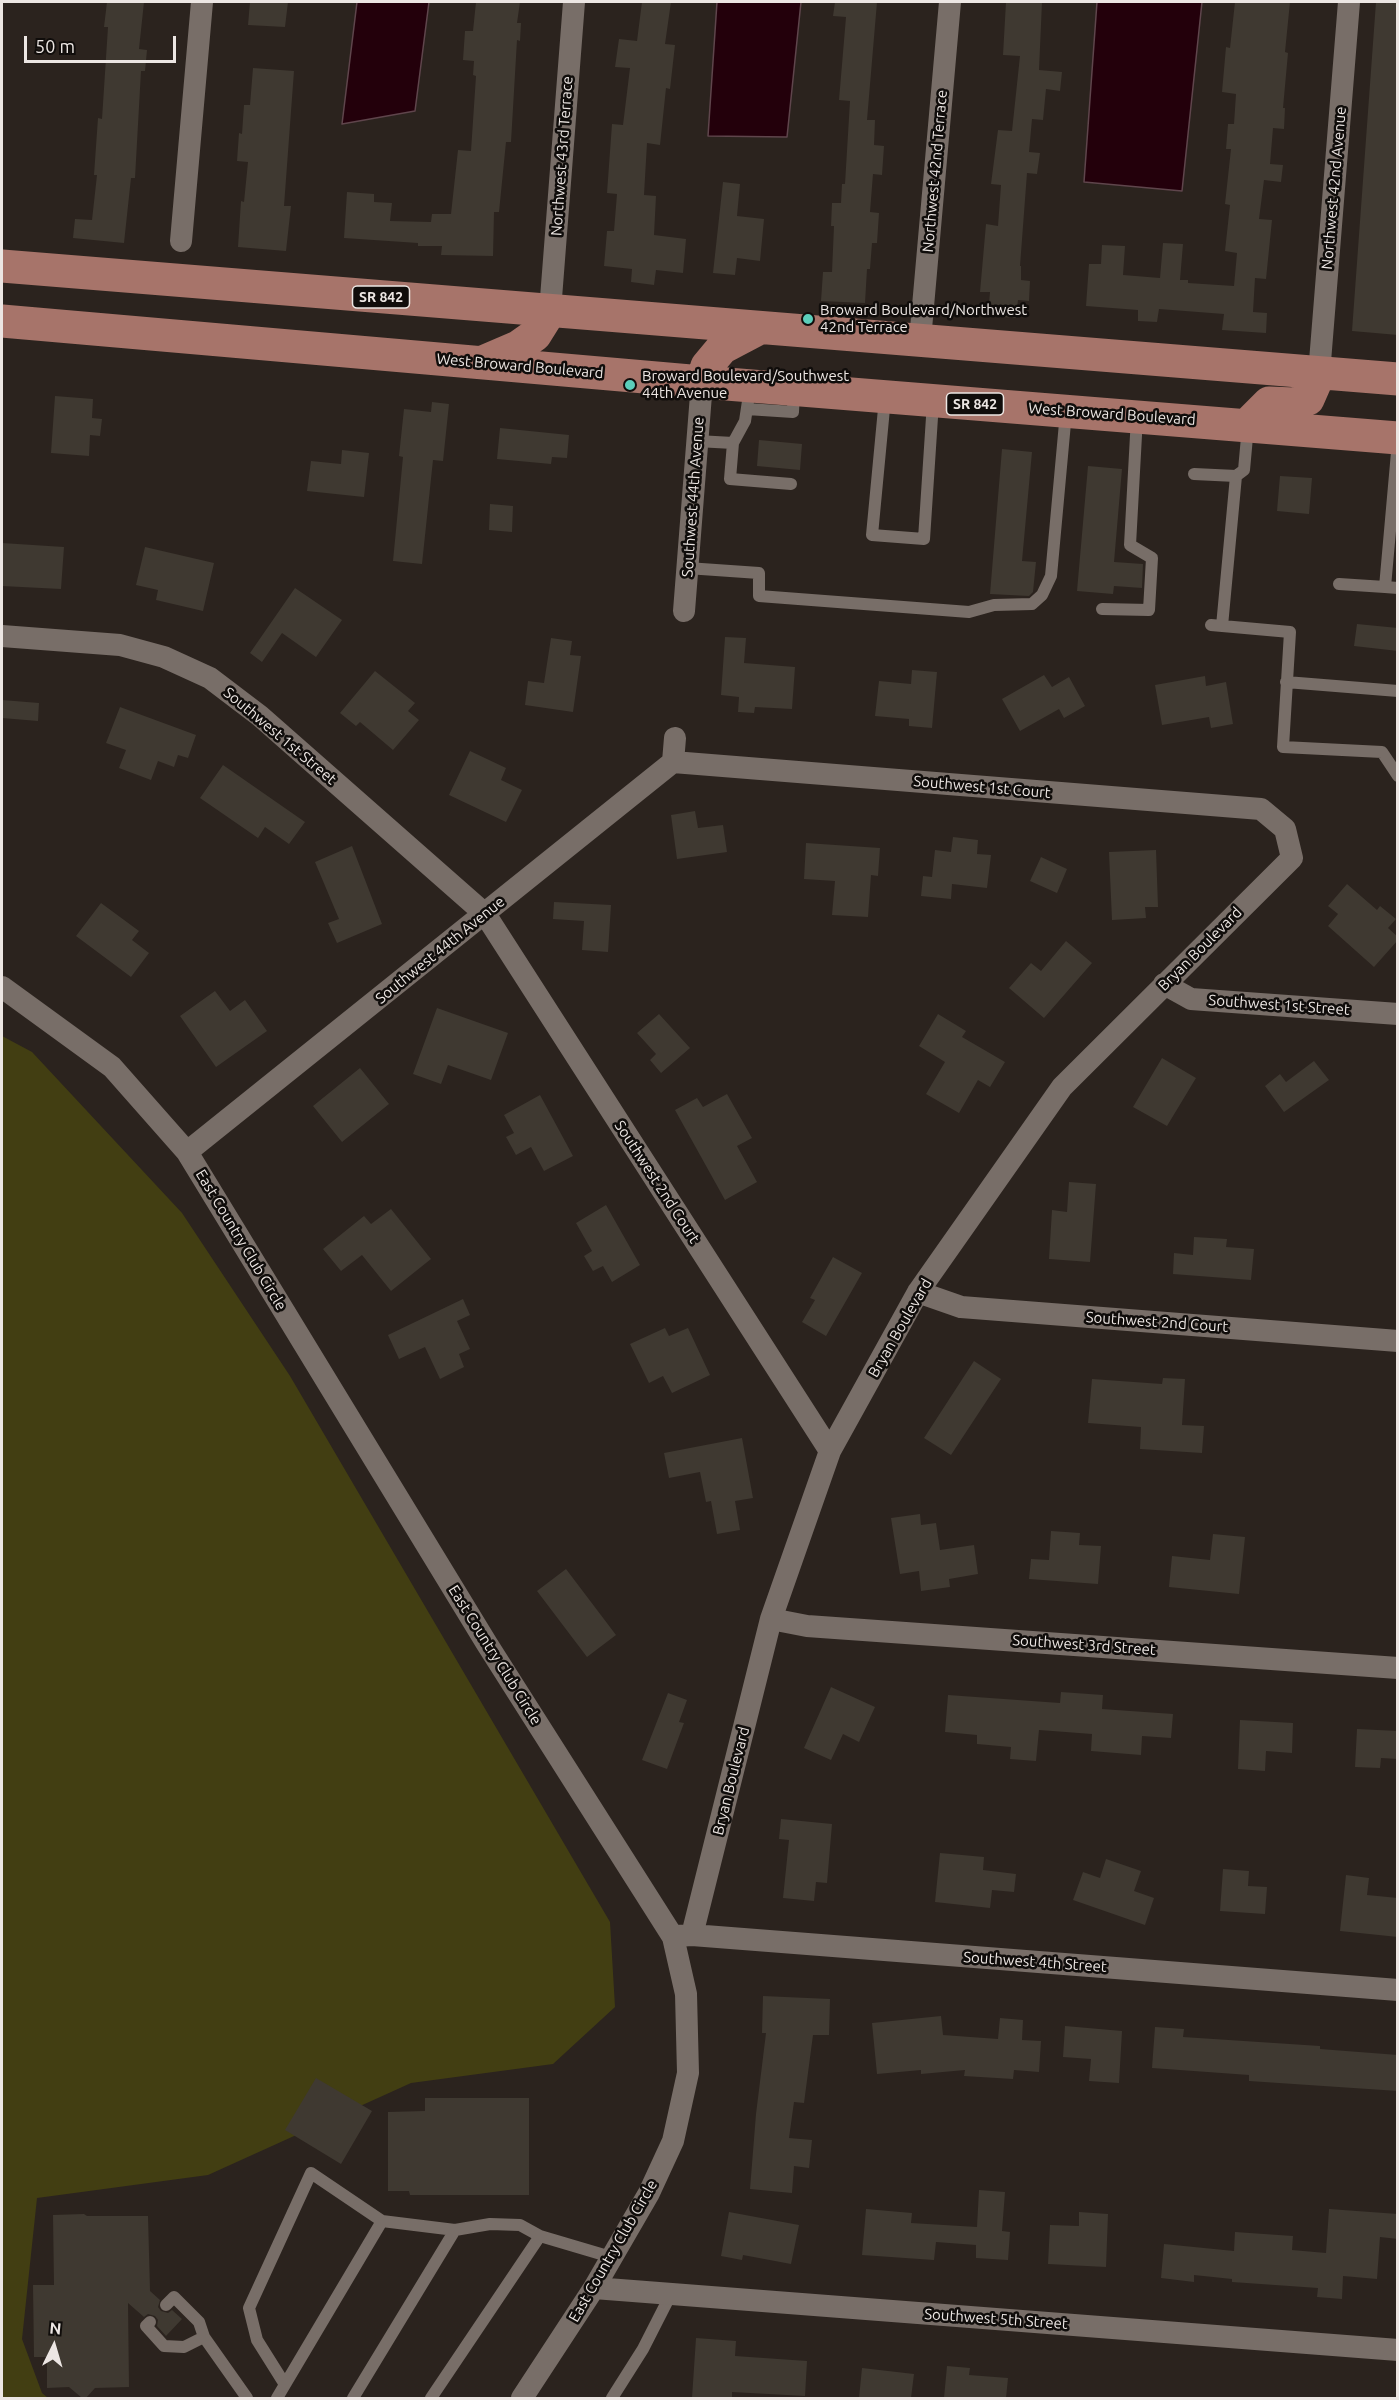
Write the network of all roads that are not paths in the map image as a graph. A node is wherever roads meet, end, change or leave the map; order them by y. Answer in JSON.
{"nodes":[{"id":1,"x":202,"y":2,"type":"edge"},
{"id":2,"x":574,"y":2,"type":"edge"},
{"id":3,"x":950,"y":2,"type":"edge"},
{"id":4,"x":1349,"y":2,"type":"edge"},
{"id":5,"x":181,"y":241,"type":"dead end"},
{"id":6,"x":2,"y":266,"type":"edge"},
{"id":7,"x":550,"y":311,"type":"junction"},
{"id":8,"x":2,"y":321,"type":"edge"},
{"id":9,"x":760,"y":328,"type":"junction"},
{"id":10,"x":920,"y":340,"type":"junction"},
{"id":11,"x":482,"y":362,"type":"junction"},
{"id":12,"x":1319,"y":374,"type":"junction"},
{"id":13,"x":1398,"y":379,"type":"edge"},
{"id":14,"x":702,"y":382,"type":"junction"},
{"id":15,"x":885,"y":396,"type":"junction"},
{"id":16,"x":748,"y":397,"type":"junction"},
{"id":17,"x":933,"y":400,"type":"junction"},
{"id":18,"x":1066,"y":411,"type":"junction"},
{"id":19,"x":1137,"y":416,"type":"junction"},
{"id":20,"x":1248,"y":424,"type":"junction"},
{"id":21,"x":1398,"y":440,"type":"edge"},
{"id":22,"x":697,"y":441,"type":"junction"},
{"id":23,"x":733,"y":443,"type":"junction"},
{"id":24,"x":1194,"y":474,"type":"dead end"},
{"id":25,"x":1236,"y":476,"type":"junction"},
{"id":26,"x":791,"y":484,"type":"dead end"},
{"id":27,"x":687,"y":568,"type":"junction"},
{"id":28,"x":1339,"y":584,"type":"dead end"},
{"id":29,"x":1391,"y":588,"type":"edge"},
{"id":30,"x":1102,"y":609,"type":"dead end"},
{"id":31,"x":684,"y":611,"type":"dead end"},
{"id":32,"x":2,"y":636,"type":"edge"},
{"id":33,"x":1286,"y":682,"type":"junction"},
{"id":34,"x":1398,"y":691,"type":"edge"},
{"id":35,"x":675,"y":738,"type":"dead end"},
{"id":36,"x":673,"y":762,"type":"junction"},
{"id":37,"x":1398,"y":776,"type":"edge"},
{"id":38,"x":1285,"y":829,"type":"joint"},
{"id":39,"x":484,"y":914,"type":"junction"},
{"id":40,"x":1164,"y":984,"type":"junction"},
{"id":41,"x":2,"y":987,"type":"edge"},
{"id":42,"x":1398,"y":1014,"type":"edge"},
{"id":43,"x":188,"y":1152,"type":"junction"},
{"id":44,"x":918,"y":1292,"type":"junction"},
{"id":45,"x":1398,"y":1341,"type":"edge"},
{"id":46,"x":830,"y":1451,"type":"junction"},
{"id":47,"x":771,"y":1619,"type":"junction"},
{"id":48,"x":1398,"y":1668,"type":"edge"},
{"id":49,"x":682,"y":1936,"type":"junction"},
{"id":50,"x":1398,"y":1990,"type":"edge"},
{"id":51,"x":382,"y":2221,"type":"junction"},
{"id":52,"x":455,"y":2230,"type":"junction"},
{"id":53,"x":540,"y":2236,"type":"junction"},
{"id":54,"x":611,"y":2257,"type":"junction"},
{"id":55,"x":594,"y":2288,"type":"junction"},
{"id":56,"x":671,"y":2294,"type":"junction"},
{"id":57,"x":166,"y":2305,"type":"dead end"},
{"id":58,"x":150,"y":2322,"type":"dead end"},
{"id":59,"x":204,"y":2337,"type":"junction"},
{"id":60,"x":1398,"y":2350,"type":"edge"},
{"id":61,"x":284,"y":2383,"type":"junction"},
{"id":62,"x":532,"y":2395,"type":"edge"},
{"id":63,"x":247,"y":2398,"type":"edge"},
{"id":64,"x":277,"y":2398,"type":"edge"},
{"id":65,"x":353,"y":2398,"type":"edge"},
{"id":66,"x":431,"y":2398,"type":"edge"},
{"id":67,"x":612,"y":2398,"type":"edge"}],
"edges":[{"from":1,"to":5,"type":"street"},
{"from":2,"to":7,"type":"street","name":"Northwest 43rd Terrace"},
{"from":3,"to":10,"type":"street","name":"Northwest 42nd Terrace"},
{"from":4,"to":12,"type":"street","name":"Northwest 42nd Avenue"},
{"from":6,"to":7,"type":"main road","number":"SR 842"},
{"from":7,"to":9,"type":"main road","number":"SR 842"},
{"from":7,"to":11,"type":"main road"},
{"from":8,"to":11,"type":"main road","name":"West Broward Boulevard","number":"SR 842"},
{"from":9,"to":10,"type":"main road","number":"SR 842"},
{"from":9,"to":14,"type":"main road"},
{"from":10,"to":12,"type":"main road","number":"SR 842"},
{"from":11,"to":14,"type":"main road","name":"West Broward Boulevard","number":"SR 842"},
{"from":12,"to":13,"type":"main road","number":"SR 842"},
{"from":12,"to":20,"type":"main road"},
{"from":14,"to":16,"type":"main road","name":"West Broward Boulevard","number":"SR 842"},
{"from":14,"to":22,"type":"street","name":"Southwest 44th Avenue"},
{"from":15,"to":16,"type":"main road","name":"West Broward Boulevard","number":"SR 842"},
{"from":15,"to":17,"type":"main road","name":"West Broward Boulevard","number":"SR 842"},
{"from":15,"to":17,"type":"lane"},
{"from":16,"to":23,"type":"lane"},
{"from":17,"to":18,"type":"main road","name":"West Broward Boulevard","number":"SR 842"},
{"from":18,"to":19,"type":"main road","name":"West Broward Boulevard","number":"SR 842"},
{"from":18,"to":27,"type":"lane"},
{"from":19,"to":20,"type":"main road","name":"West Broward Boulevard","number":"SR 842"},
{"from":19,"to":30,"type":"lane"},
{"from":20,"to":21,"type":"main road","name":"West Broward Boulevard","number":"SR 842"},
{"from":20,"to":25,"type":"lane"},
{"from":21,"to":29,"type":"lane"},
{"from":22,"to":23,"type":"lane"},
{"from":22,"to":27,"type":"street","name":"Southwest 44th Avenue"},
{"from":23,"to":26,"type":"lane"},
{"from":24,"to":25,"type":"lane"},
{"from":25,"to":33,"type":"lane"},
{"from":27,"to":31,"type":"street","name":"Southwest 44th Avenue"},
{"from":28,"to":29,"type":"lane"},
{"from":32,"to":39,"type":"street","name":"Southwest 1st Street"},
{"from":33,"to":34,"type":"lane"},
{"from":33,"to":37,"type":"lane"},
{"from":35,"to":36,"type":"street"},
{"from":36,"to":38,"type":"street","name":"Southwest 1st Court"},
{"from":36,"to":39,"type":"street","name":"Southwest 44th Avenue"},
{"from":38,"to":40,"type":"street","name":"Bryan Boulevard"},
{"from":39,"to":43,"type":"street","name":"Southwest 44th Avenue"},
{"from":39,"to":46,"type":"street","name":"Southwest 2nd Court"},
{"from":40,"to":42,"type":"street","name":"Southwest 1st Street"},
{"from":40,"to":44,"type":"street","name":"Bryan Boulevard"},
{"from":41,"to":43,"type":"street","name":"East Country Club Circle"},
{"from":43,"to":49,"type":"street","name":"East Country Club Circle"},
{"from":44,"to":45,"type":"street","name":"Southwest 2nd Court"},
{"from":44,"to":46,"type":"street","name":"Bryan Boulevard"},
{"from":46,"to":47,"type":"street","name":"Bryan Boulevard"},
{"from":47,"to":48,"type":"street","name":"Southwest 3rd Street"},
{"from":47,"to":49,"type":"street","name":"Bryan Boulevard"},
{"from":49,"to":50,"type":"street","name":"Southwest 4th Street"},
{"from":49,"to":54,"type":"street","name":"East Country Club Circle"},
{"from":51,"to":52,"type":"lane"},
{"from":51,"to":61,"type":"lane"},
{"from":51,"to":61,"type":"lane"},
{"from":52,"to":53,"type":"lane"},
{"from":52,"to":65,"type":"lane"},
{"from":53,"to":54,"type":"lane"},
{"from":53,"to":66,"type":"lane"},
{"from":54,"to":55,"type":"street","name":"East Country Club Circle"},
{"from":55,"to":56,"type":"street","name":"Southwest 5th Street"},
{"from":55,"to":62,"type":"street","name":"East Country Club Circle"},
{"from":56,"to":60,"type":"street","name":"Southwest 5th Street"},
{"from":56,"to":67,"type":"lane"},
{"from":57,"to":59,"type":"lane"},
{"from":58,"to":59,"type":"lane"},
{"from":59,"to":63,"type":"lane"},
{"from":61,"to":64,"type":"lane"}]}
